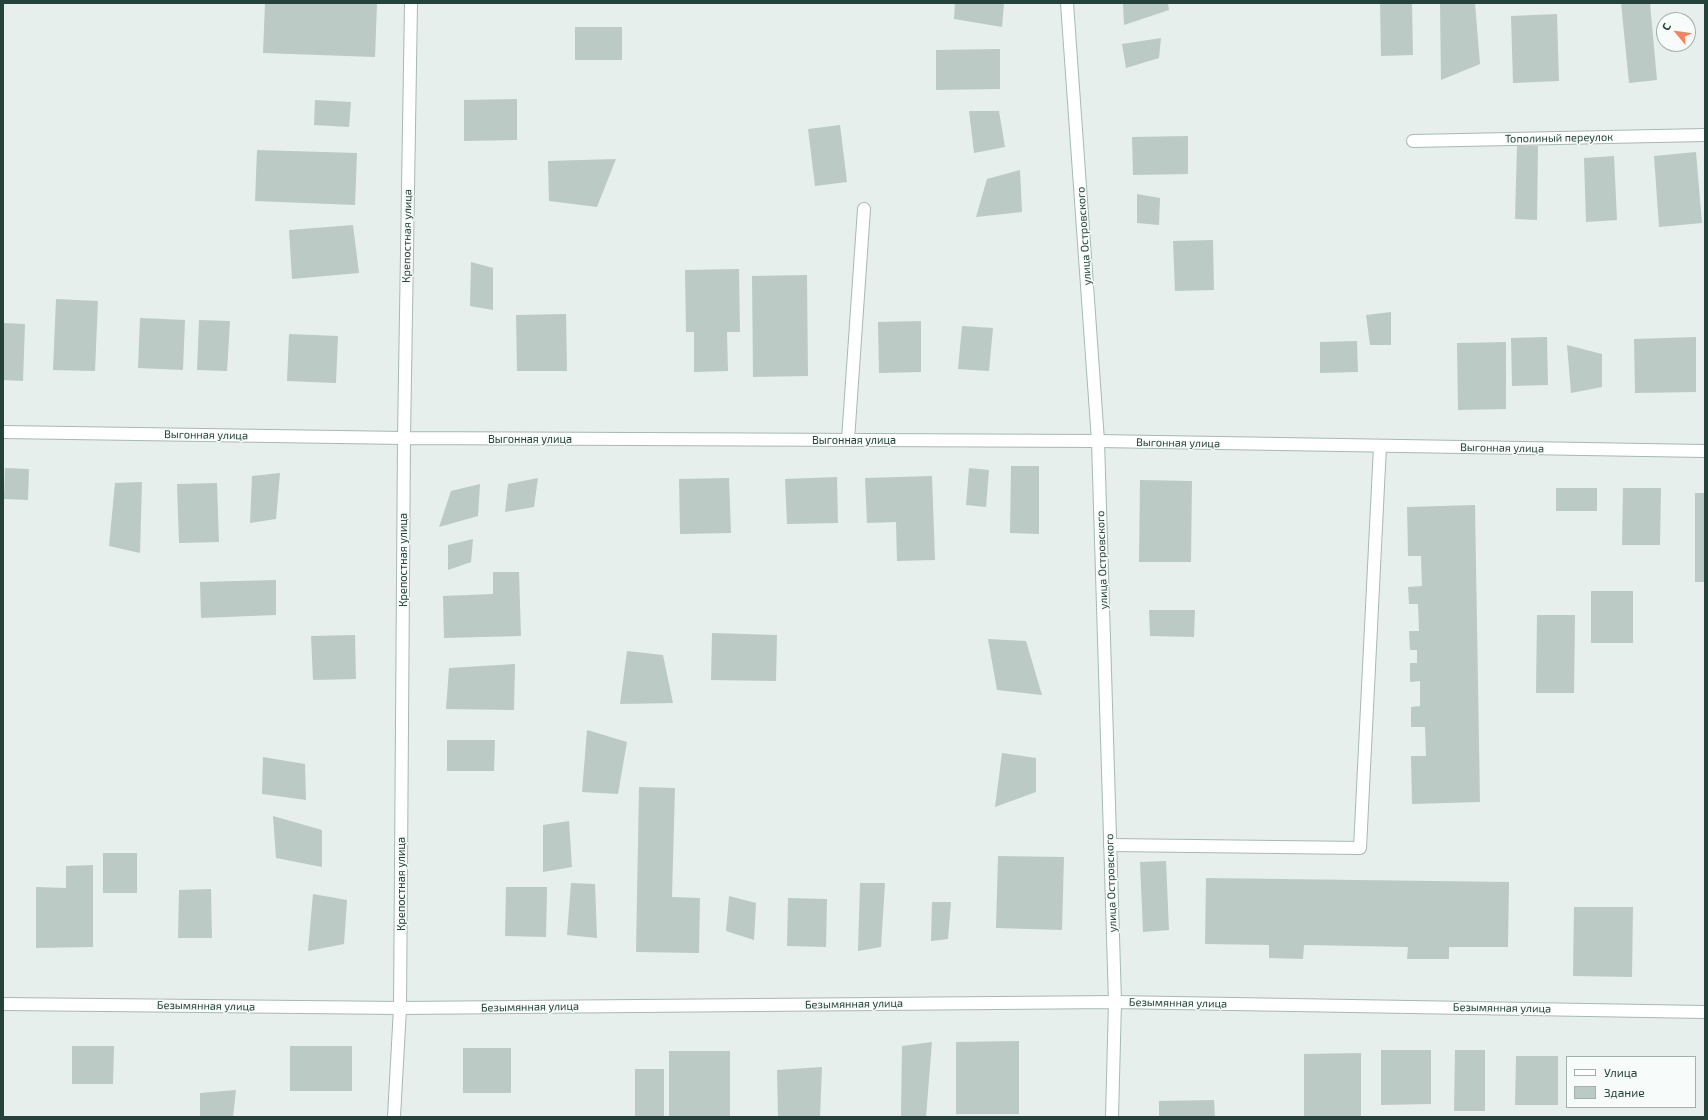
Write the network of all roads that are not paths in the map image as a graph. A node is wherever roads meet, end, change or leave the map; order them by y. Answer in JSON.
{"nodes":[{"id":1,"x":411,"y":3,"type":"edge"},
{"id":2,"x":1067,"y":3,"type":"edge"},
{"id":3,"x":1705,"y":135,"type":"edge"},
{"id":4,"x":1413,"y":141,"type":"dead end"},
{"id":5,"x":864,"y":209,"type":"dead end"},
{"id":6,"x":3,"y":432,"type":"edge"},
{"id":7,"x":404,"y":438,"type":"junction"},
{"id":8,"x":848,"y":440,"type":"junction"},
{"id":9,"x":1098,"y":442,"type":"junction"},
{"id":10,"x":1380,"y":446,"type":"junction"},
{"id":11,"x":1705,"y":451,"type":"edge"},
{"id":12,"x":1110,"y":845,"type":"junction"},
{"id":13,"x":1115,"y":1002,"type":"junction"},
{"id":14,"x":3,"y":1004,"type":"edge"},
{"id":15,"x":400,"y":1008,"type":"junction"},
{"id":16,"x":1705,"y":1012,"type":"edge"},
{"id":17,"x":394,"y":1117,"type":"edge"},
{"id":18,"x":1112,"y":1117,"type":"edge"}],
"edges":[{"from":1,"to":7,"type":"street","name":"Крепостная улица"},
{"from":2,"to":9,"type":"street","name":"улица Островского"},
{"from":3,"to":4,"type":"street","name":"Тополиный переулок"},
{"from":5,"to":8,"type":"street"},
{"from":6,"to":7,"type":"street","name":"Выгонная улица"},
{"from":7,"to":8,"type":"street","name":"Выгонная улица"},
{"from":7,"to":15,"type":"street","name":"Крепостная улица"},
{"from":8,"to":9,"type":"street","name":"Выгонная улица"},
{"from":9,"to":10,"type":"street","name":"Выгонная улица"},
{"from":9,"to":12,"type":"street","name":"улица Островского"},
{"from":10,"to":11,"type":"street","name":"Выгонная улица"},
{"from":10,"to":12,"type":"street"},
{"from":12,"to":13,"type":"street","name":"улица Островского"},
{"from":13,"to":15,"type":"street","name":"Безымянная улица"},
{"from":13,"to":16,"type":"street","name":"Безымянная улица"},
{"from":13,"to":18,"type":"street","name":"улица Островского"},
{"from":14,"to":15,"type":"street","name":"Безымянная улица"},
{"from":15,"to":17,"type":"street","name":"Крепостная улица"}]}
